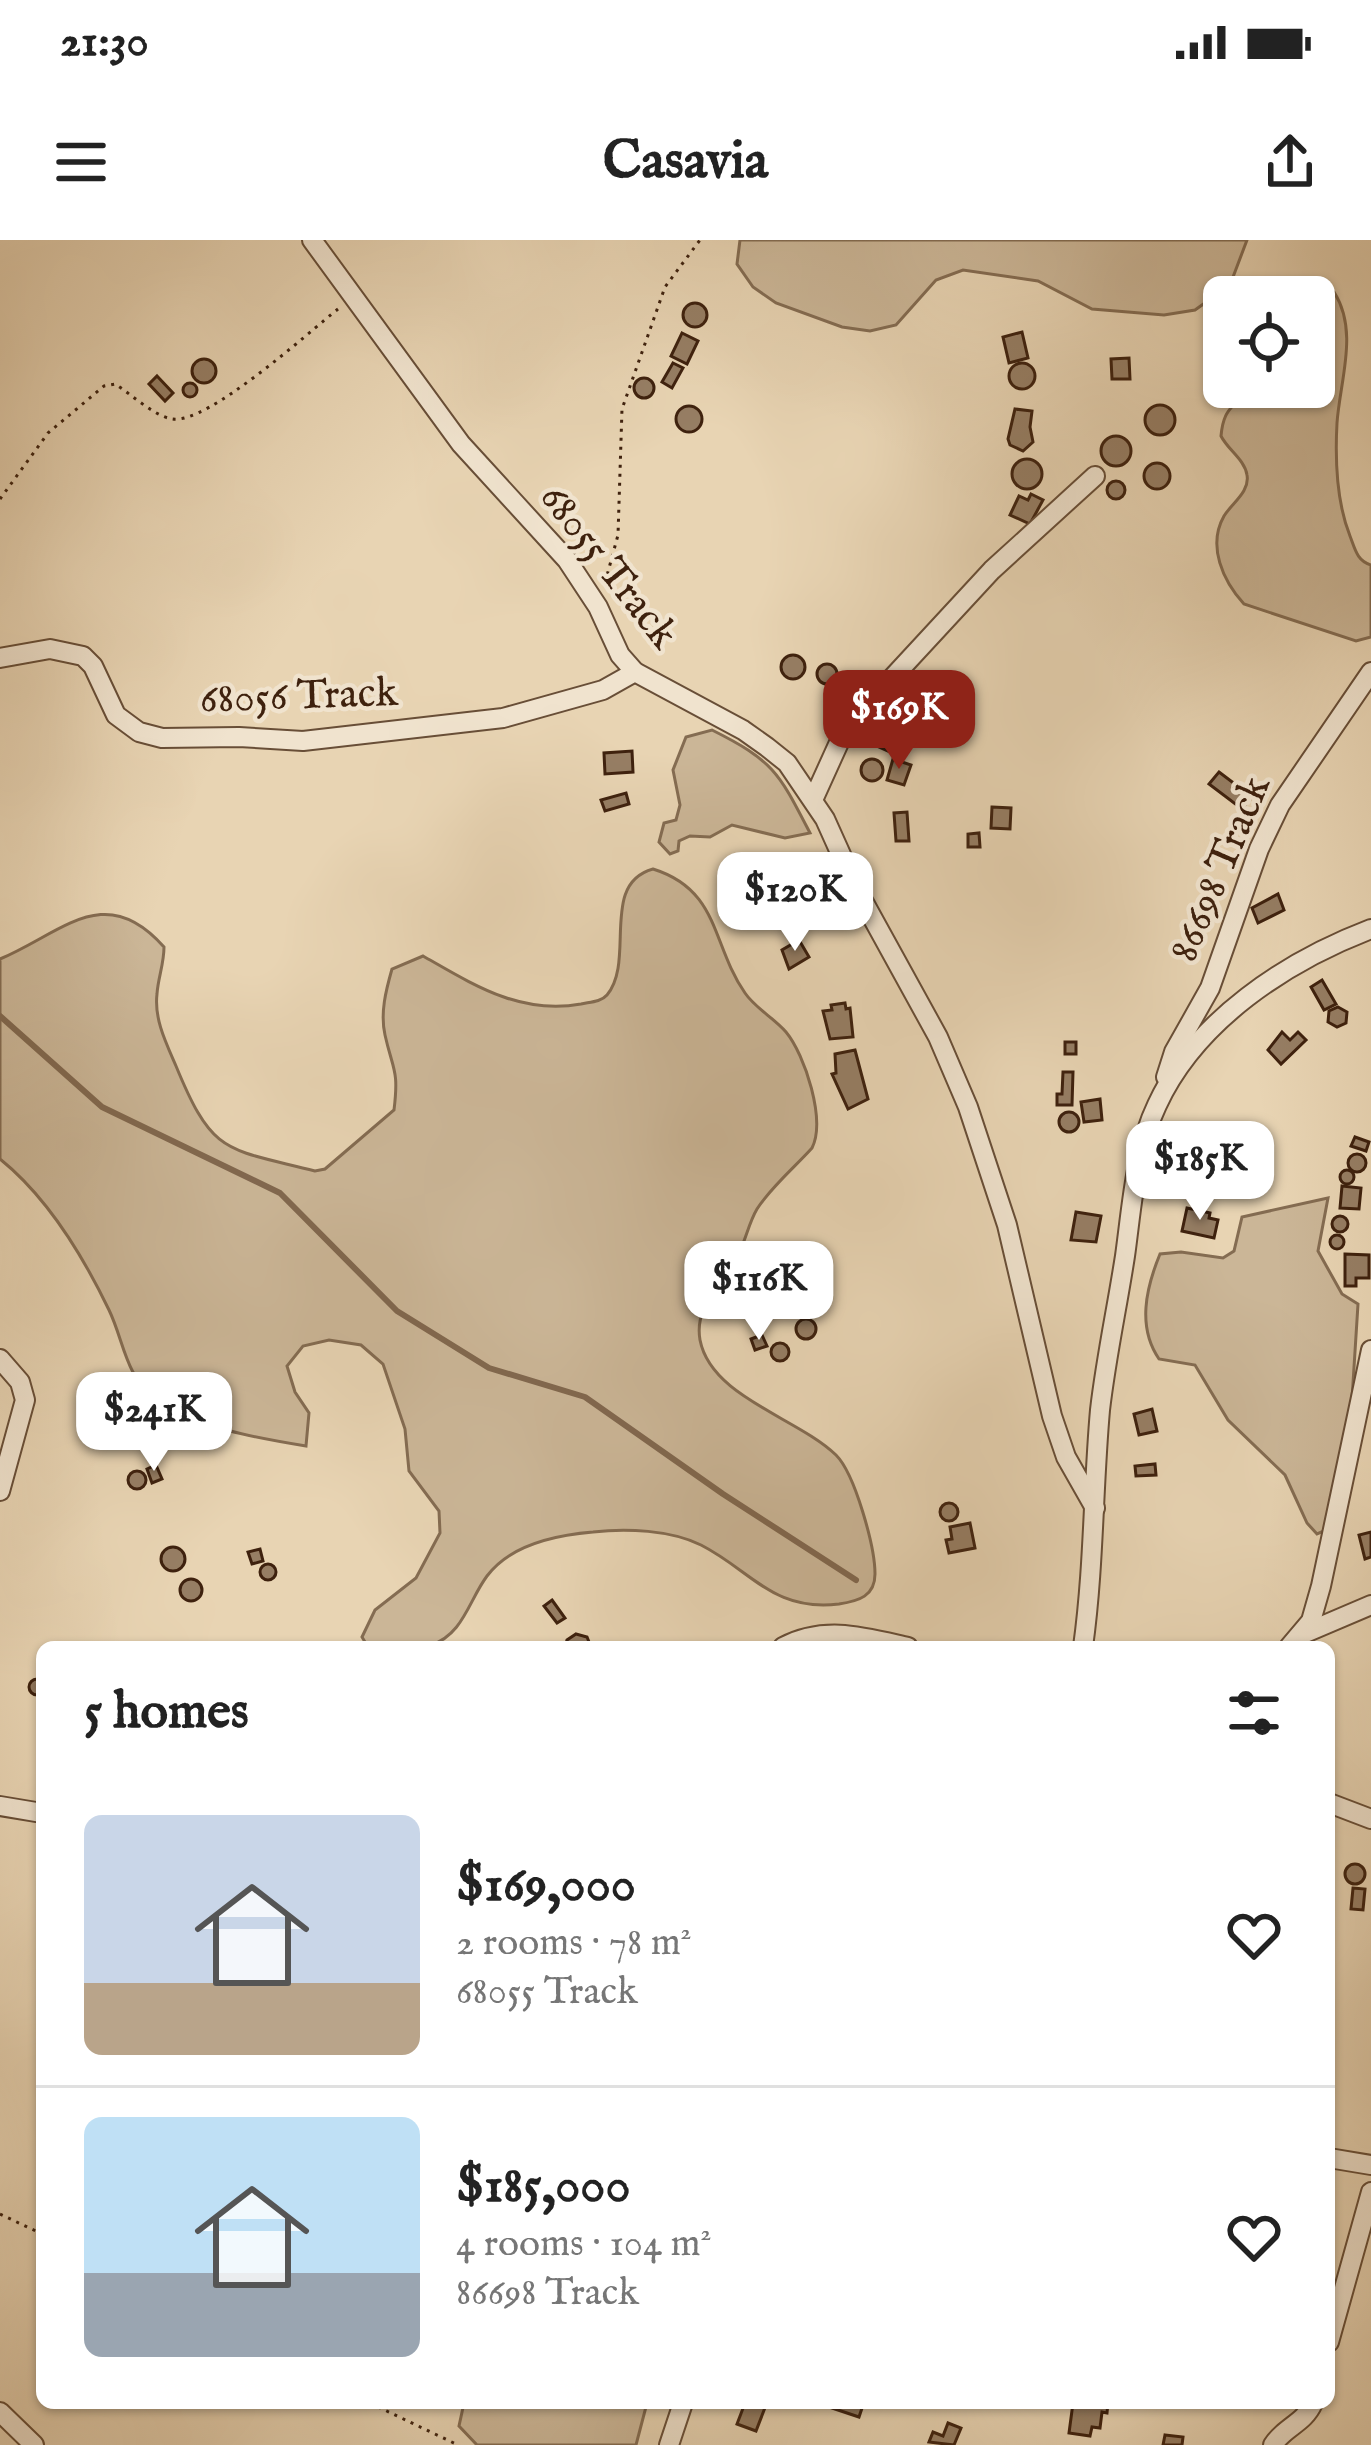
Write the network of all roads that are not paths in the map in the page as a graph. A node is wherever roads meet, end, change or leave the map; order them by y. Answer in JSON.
{"nodes":[{"id":1,"x":312,"y":240,"type":"edge"},
{"id":2,"x":1095,"y":476,"type":"dead end"},
{"id":3,"x":0,"y":658,"type":"edge"},
{"id":4,"x":1371,"y":672,"type":"edge"},
{"id":5,"x":635,"y":673,"type":"junction"},
{"id":6,"x":813,"y":800,"type":"junction"},
{"id":7,"x":1371,"y":929,"type":"edge"},
{"id":8,"x":1157,"y":1104,"type":"junction"},
{"id":9,"x":1371,"y":1350,"type":"edge"},
{"id":10,"x":0,"y":1359,"type":"edge"},
{"id":11,"x":0,"y":1491,"type":"edge"},
{"id":12,"x":1095,"y":1508,"type":"junction"},
{"id":13,"x":1371,"y":1606,"type":"edge"},
{"id":14,"x":1296,"y":1640,"type":"edge"},
{"id":15,"x":794,"y":1641,"type":"edge"},
{"id":16,"x":878,"y":1641,"type":"edge"},
{"id":17,"x":1084,"y":1641,"type":"edge"},
{"id":18,"x":1335,"y":1805,"type":"edge"},
{"id":19,"x":0,"y":1806,"type":"edge"},
{"id":20,"x":36,"y":1813,"type":"edge"},
{"id":21,"x":1371,"y":1819,"type":"edge"},
{"id":22,"x":1335,"y":2159,"type":"edge"},
{"id":23,"x":1371,"y":2165,"type":"edge"},
{"id":24,"x":1371,"y":2192,"type":"edge"},
{"id":25,"x":1335,"y":2321,"type":"edge"},
{"id":26,"x":681,"y":2409,"type":"edge"},
{"id":27,"x":1310,"y":2409,"type":"edge"},
{"id":28,"x":0,"y":2412,"type":"edge"},
{"id":29,"x":34,"y":2445,"type":"edge"},
{"id":30,"x":669,"y":2445,"type":"edge"},
{"id":31,"x":1273,"y":2445,"type":"edge"}],
"edges":[{"from":1,"to":5,"type":"street","name":"68055 Track"},
{"from":2,"to":6,"type":"street"},
{"from":3,"to":5,"type":"street","name":"68056 Track"},
{"from":4,"to":8,"type":"street","name":"86698 Track"},
{"from":5,"to":6,"type":"street","name":"68055 Track"},
{"from":6,"to":12,"type":"street","name":"68055 Track"},
{"from":7,"to":8,"type":"street"},
{"from":8,"to":12,"type":"street"},
{"from":9,"to":14,"type":"street"},
{"from":10,"to":11,"type":"street"},
{"from":12,"to":17,"type":"street"},
{"from":13,"to":14,"type":"street"},
{"from":15,"to":16,"type":"street"},
{"from":18,"to":21,"type":"street"},
{"from":19,"to":20,"type":"street"},
{"from":22,"to":23,"type":"street"},
{"from":24,"to":25,"type":"street"},
{"from":26,"to":30,"type":"street"},
{"from":27,"to":31,"type":"street"},
{"from":28,"to":29,"type":"street"}]}
